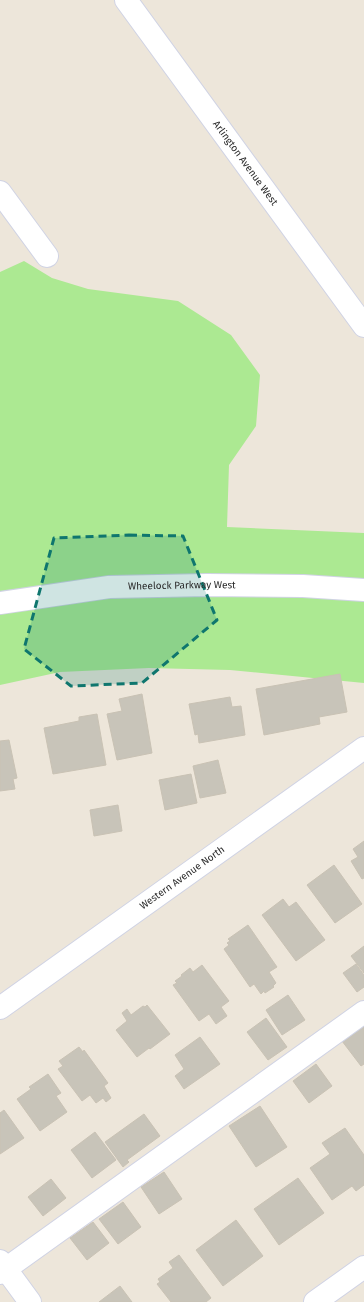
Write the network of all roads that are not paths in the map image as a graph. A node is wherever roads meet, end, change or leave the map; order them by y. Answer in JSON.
{"nodes":[{"id":1,"x":126,"y":0,"type":"edge"},
{"id":2,"x":0,"y":192,"type":"edge"},
{"id":3,"x":47,"y":256,"type":"dead end"},
{"id":4,"x":364,"y":326,"type":"edge"},
{"id":5,"x":364,"y":590,"type":"edge"},
{"id":6,"x":0,"y":603,"type":"edge"},
{"id":7,"x":364,"y":748,"type":"edge"},
{"id":8,"x":0,"y":1008,"type":"edge"},
{"id":9,"x":364,"y":1012,"type":"edge"},
{"id":10,"x":364,"y":1267,"type":"edge"},
{"id":11,"x":2,"y":1268,"type":"edge"},
{"id":12,"x":30,"y":1302,"type":"edge"},
{"id":13,"x":316,"y":1302,"type":"edge"}],
"edges":[{"from":1,"to":4,"type":"street","name":"Arlington Avenue West"},
{"from":2,"to":3,"type":"street"},
{"from":5,"to":6,"type":"street","name":"Wheelock Parkway West"},
{"from":7,"to":8,"type":"street","name":"Western Avenue North"},
{"from":9,"to":11,"type":"street"},
{"from":10,"to":13,"type":"street"},
{"from":11,"to":12,"type":"street"}]}
